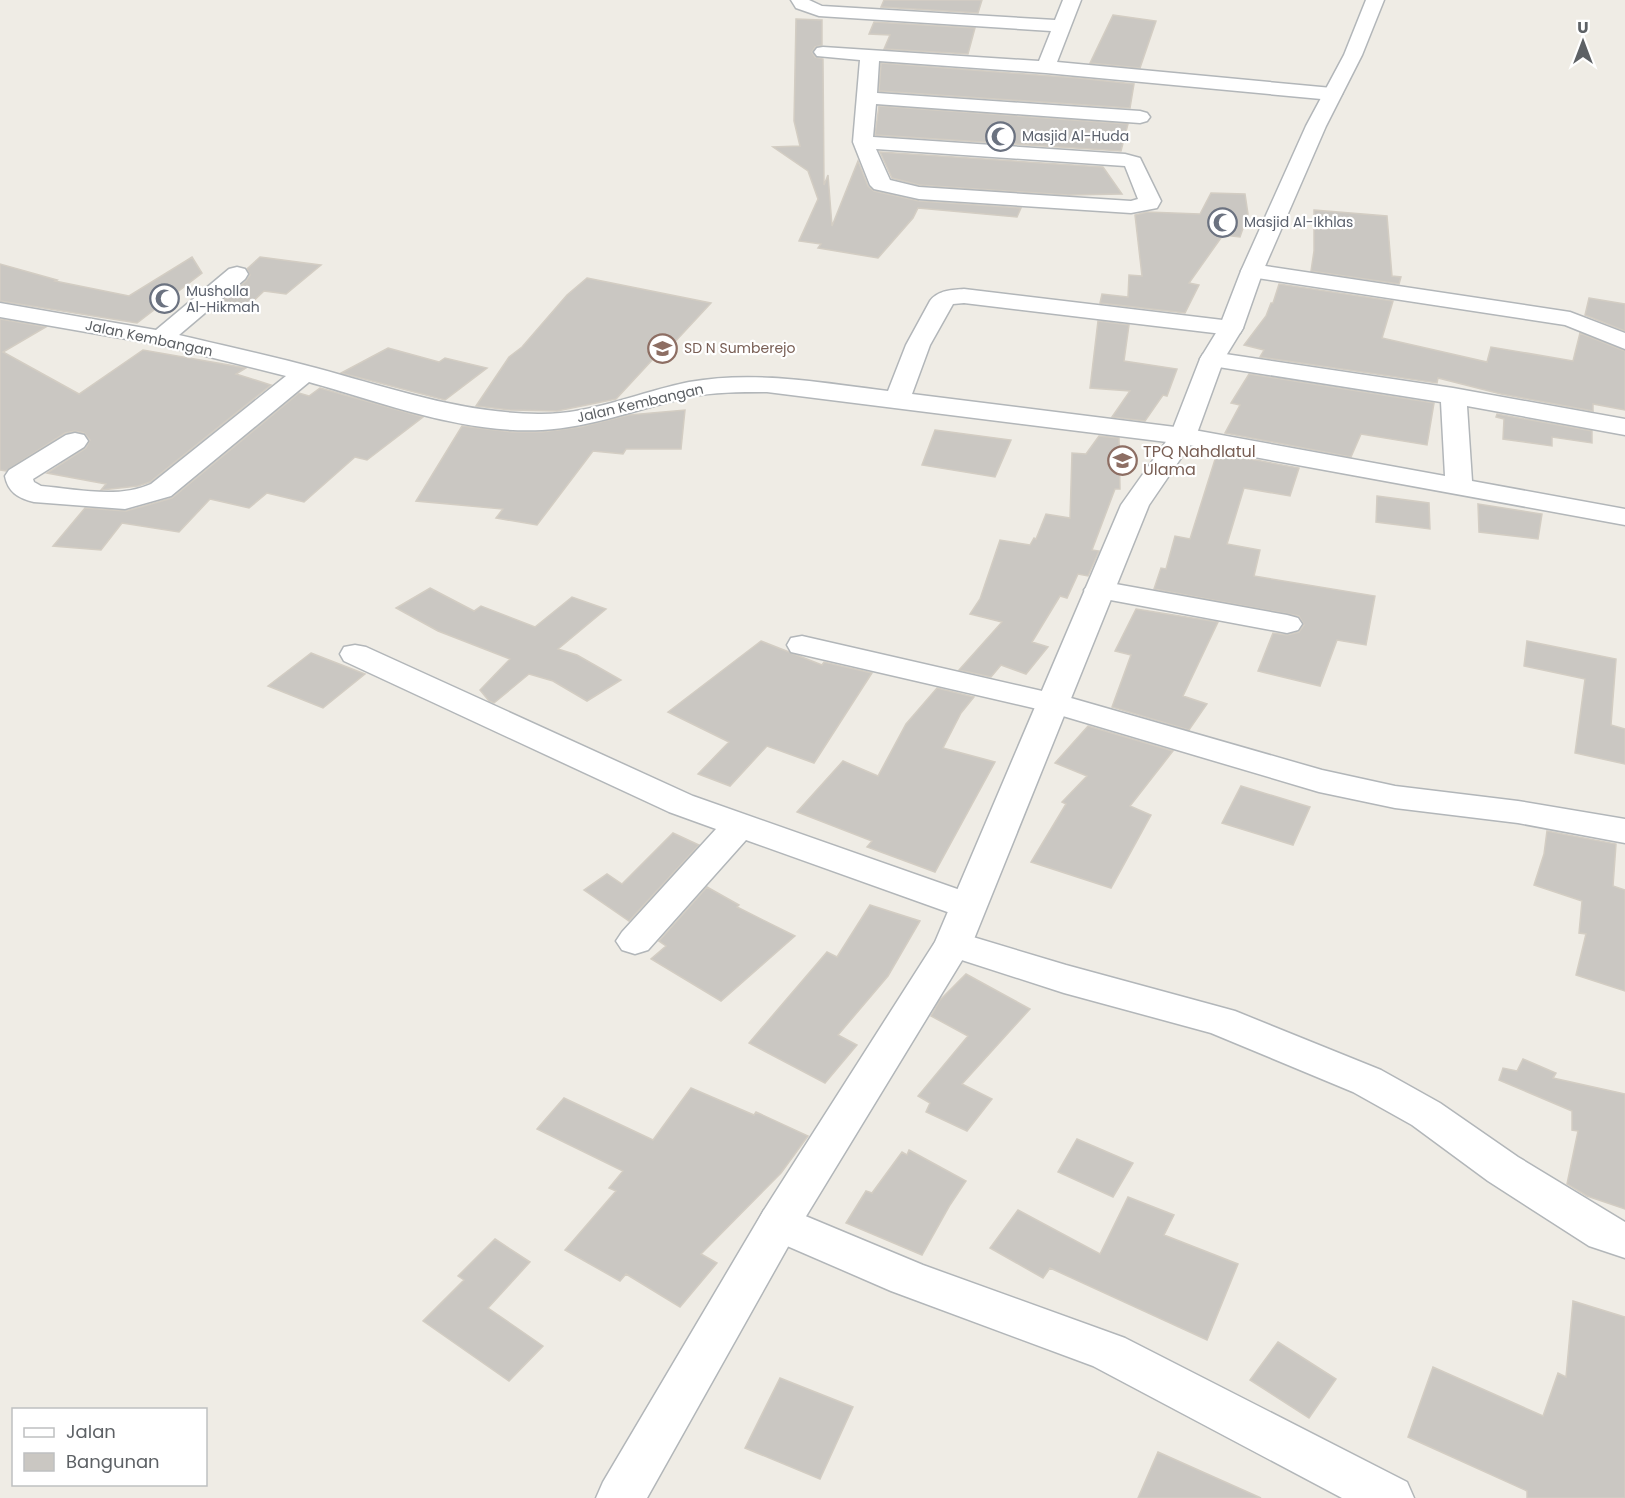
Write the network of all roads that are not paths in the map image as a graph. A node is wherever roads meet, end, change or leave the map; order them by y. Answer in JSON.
{"nodes":[{"id":1,"x":1072,"y":0,"type":"edge"},
{"id":2,"x":1375,"y":0,"type":"edge"},
{"id":3,"x":805,"y":3,"type":"edge"},
{"id":4,"x":962,"y":10,"type":"edge"},
{"id":5,"x":1064,"y":22,"type":"junction"},
{"id":6,"x":823,"y":52,"type":"dead end"},
{"id":7,"x":870,"y":55,"type":"junction"},
{"id":8,"x":1046,"y":67,"type":"junction"},
{"id":9,"x":1086,"y":71,"type":"junction"},
{"id":10,"x":1332,"y":94,"type":"junction"},
{"id":11,"x":867,"y":98,"type":"junction"},
{"id":12,"x":976,"y":107,"type":"junction"},
{"id":13,"x":1069,"y":112,"type":"junction"},
{"id":14,"x":1140,"y":117,"type":"dead end"},
{"id":15,"x":863,"y":142,"type":"junction"},
{"id":16,"x":956,"y":149,"type":"junction"},
{"id":17,"x":1024,"y":153,"type":"junction"},
{"id":18,"x":1030,"y":186,"type":"junction"},
{"id":19,"x":1252,"y":271,"type":"junction"},
{"id":20,"x":237,"y":274,"type":"dead end"},
{"id":21,"x":0,"y":310,"type":"edge"},
{"id":22,"x":1231,"y":328,"type":"junction"},
{"id":23,"x":161,"y":338,"type":"junction"},
{"id":24,"x":1625,"y":342,"type":"edge"},
{"id":25,"x":1212,"y":359,"type":"junction"},
{"id":26,"x":305,"y":373,"type":"junction"},
{"id":27,"x":1453,"y":396,"type":"junction"},
{"id":28,"x":897,"y":401,"type":"junction"},
{"id":29,"x":1625,"y":427,"type":"edge"},
{"id":30,"x":1183,"y":436,"type":"junction"},
{"id":31,"x":75,"y":441,"type":"dead end"},
{"id":32,"x":1459,"y":487,"type":"junction"},
{"id":33,"x":1625,"y":517,"type":"edge"},
{"id":34,"x":1099,"y":590,"type":"junction"},
{"id":35,"x":1287,"y":624,"type":"dead end"},
{"id":36,"x":802,"y":645,"type":"dead end"},
{"id":37,"x":355,"y":654,"type":"dead end"},
{"id":38,"x":1053,"y":703,"type":"junction"},
{"id":39,"x":739,"y":825,"type":"junction"},
{"id":40,"x":1625,"y":831,"type":"edge"},
{"id":41,"x":967,"y":906,"type":"junction"},
{"id":42,"x":635,"y":941,"type":"dead end"},
{"id":43,"x":953,"y":944,"type":"junction"},
{"id":44,"x":779,"y":1223,"type":"junction"},
{"id":45,"x":1625,"y":1239,"type":"edge"},
{"id":46,"x":620,"y":1498,"type":"edge"},
{"id":47,"x":1390,"y":1498,"type":"edge"}],
"edges":[{"from":1,"to":5,"type":"street"},
{"from":2,"to":10,"type":"street"},
{"from":3,"to":4,"type":"street"},
{"from":4,"to":5,"type":"street"},
{"from":5,"to":8,"type":"street"},
{"from":6,"to":7,"type":"street"},
{"from":7,"to":8,"type":"street"},
{"from":7,"to":11,"type":"street"},
{"from":8,"to":9,"type":"street"},
{"from":9,"to":10,"type":"street"},
{"from":9,"to":13,"type":"street"},
{"from":10,"to":19,"type":"street"},
{"from":11,"to":12,"type":"street"},
{"from":11,"to":15,"type":"street"},
{"from":12,"to":13,"type":"street"},
{"from":12,"to":16,"type":"street"},
{"from":13,"to":14,"type":"street"},
{"from":15,"to":16,"type":"street"},
{"from":15,"to":18,"type":"street"},
{"from":16,"to":17,"type":"street"},
{"from":17,"to":18,"type":"street"},
{"from":17,"to":18,"type":"street"},
{"from":19,"to":22,"type":"street"},
{"from":19,"to":24,"type":"street"},
{"from":20,"to":23,"type":"street"},
{"from":21,"to":23,"type":"street","name":"Jalan Kembangan"},
{"from":22,"to":25,"type":"street"},
{"from":22,"to":28,"type":"street"},
{"from":23,"to":26,"type":"street","name":"Jalan Kembangan"},
{"from":25,"to":27,"type":"street"},
{"from":25,"to":30,"type":"street"},
{"from":26,"to":28,"type":"street","name":"Jalan Kembangan"},
{"from":26,"to":31,"type":"street"},
{"from":27,"to":29,"type":"street"},
{"from":27,"to":32,"type":"street"},
{"from":28,"to":30,"type":"street","name":"Jalan Kembangan"},
{"from":30,"to":32,"type":"street","name":"Jalan Kembangan"},
{"from":30,"to":34,"type":"street"},
{"from":32,"to":33,"type":"street","name":"Jalan Kembangan"},
{"from":34,"to":35,"type":"street"},
{"from":34,"to":38,"type":"street"},
{"from":36,"to":38,"type":"street"},
{"from":37,"to":39,"type":"street"},
{"from":38,"to":40,"type":"street"},
{"from":38,"to":41,"type":"street"},
{"from":39,"to":41,"type":"street"},
{"from":39,"to":42,"type":"street"},
{"from":41,"to":43,"type":"street"},
{"from":43,"to":44,"type":"street"},
{"from":43,"to":45,"type":"street"},
{"from":44,"to":46,"type":"street"},
{"from":44,"to":47,"type":"street"}]}
